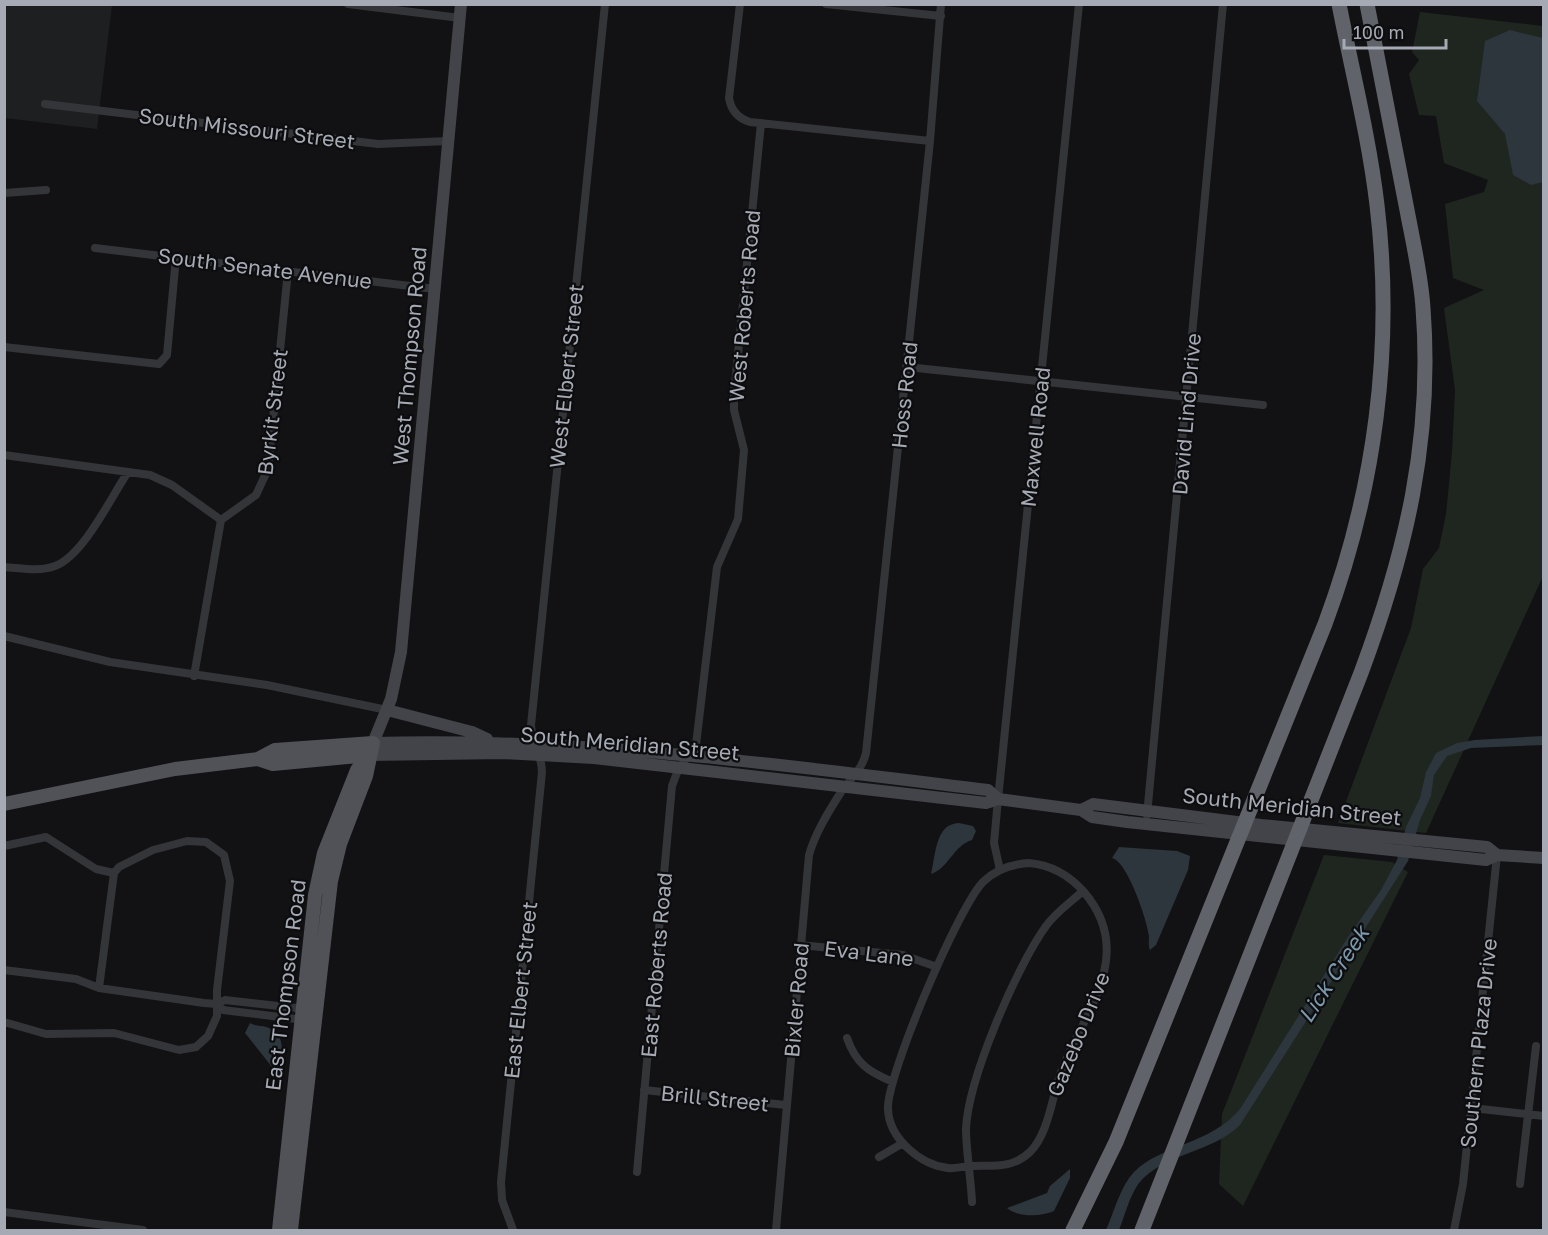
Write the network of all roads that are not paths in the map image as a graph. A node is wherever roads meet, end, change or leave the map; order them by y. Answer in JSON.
{"nodes":[{"id":1,"x":348,"y":4,"type":"edge"},
{"id":2,"x":461,"y":4,"type":"edge"},
{"id":3,"x":604,"y":4,"type":"edge"},
{"id":4,"x":740,"y":4,"type":"edge"},
{"id":5,"x":826,"y":4,"type":"edge"},
{"id":6,"x":941,"y":4,"type":"edge"},
{"id":7,"x":1079,"y":4,"type":"edge"},
{"id":8,"x":1223,"y":4,"type":"edge"},
{"id":9,"x":1339,"y":4,"type":"edge"},
{"id":10,"x":1367,"y":4,"type":"edge"},
{"id":11,"x":941,"y":16,"type":"junction"},
{"id":12,"x":460,"y":18,"type":"junction"},
{"id":13,"x":45,"y":104,"type":"dead end"},
{"id":14,"x":761,"y":123,"type":"junction"},
{"id":15,"x":448,"y":141,"type":"junction"},
{"id":16,"x":930,"y":141,"type":"junction"},
{"id":17,"x":46,"y":190,"type":"dead end"},
{"id":18,"x":4,"y":193,"type":"edge"},
{"id":19,"x":95,"y":248,"type":"dead end"},
{"id":20,"x":176,"y":256,"type":"junction"},
{"id":21,"x":288,"y":271,"type":"junction"},
{"id":22,"x":435,"y":289,"type":"junction"},
{"id":23,"x":4,"y":346,"type":"edge"},
{"id":24,"x":907,"y":367,"type":"junction"},
{"id":25,"x":1041,"y":381,"type":"junction"},
{"id":26,"x":1187,"y":396,"type":"junction"},
{"id":27,"x":1263,"y":405,"type":"dead end"},
{"id":28,"x":4,"y":455,"type":"edge"},
{"id":29,"x":128,"y":472,"type":"junction"},
{"id":30,"x":221,"y":520,"type":"junction"},
{"id":31,"x":4,"y":567,"type":"edge"},
{"id":32,"x":4,"y":636,"type":"edge"},
{"id":33,"x":194,"y":676,"type":"junction"},
{"id":34,"x":387,"y":710,"type":"junction"},
{"id":35,"x":492,"y":741,"type":"junction"},
{"id":36,"x":536,"y":748,"type":"junction"},
{"id":37,"x":371,"y":749,"type":"junction"},
{"id":38,"x":686,"y":761,"type":"junction"},
{"id":39,"x":851,"y":780,"type":"junction"},
{"id":40,"x":998,"y":799,"type":"junction"},
{"id":41,"x":4,"y":804,"type":"edge"},
{"id":42,"x":1146,"y":818,"type":"junction"},
{"id":43,"x":4,"y":846,"type":"edge"},
{"id":44,"x":1497,"y":855,"type":"junction"},
{"id":45,"x":1544,"y":858,"type":"edge"},
{"id":46,"x":1000,"y":870,"type":"junction"},
{"id":47,"x":114,"y":873,"type":"junction"},
{"id":48,"x":1083,"y":891,"type":"junction"},
{"id":49,"x":800,"y":945,"type":"junction"},
{"id":50,"x":937,"y":967,"type":"junction"},
{"id":51,"x":4,"y":970,"type":"edge"},
{"id":52,"x":99,"y":988,"type":"junction"},
{"id":53,"x":217,"y":1004,"type":"junction"},
{"id":54,"x":309,"y":1015,"type":"junction"},
{"id":55,"x":4,"y":1023,"type":"edge"},
{"id":56,"x":847,"y":1038,"type":"dead end"},
{"id":57,"x":1536,"y":1046,"type":"dead end"},
{"id":58,"x":893,"y":1082,"type":"junction"},
{"id":59,"x":644,"y":1090,"type":"junction"},
{"id":60,"x":786,"y":1106,"type":"junction"},
{"id":61,"x":1472,"y":1108,"type":"junction"},
{"id":62,"x":1528,"y":1115,"type":"junction"},
{"id":63,"x":1544,"y":1116,"type":"edge"},
{"id":64,"x":903,"y":1143,"type":"junction"},
{"id":65,"x":879,"y":1157,"type":"dead end"},
{"id":66,"x":971,"y":1166,"type":"junction"},
{"id":67,"x":1102,"y":1171,"type":"junction"},
{"id":68,"x":637,"y":1172,"type":"dead end"},
{"id":69,"x":1520,"y":1184,"type":"dead end"},
{"id":70,"x":1159,"y":1186,"type":"junction"},
{"id":71,"x":972,"y":1202,"type":"dead end"},
{"id":72,"x":4,"y":1212,"type":"edge"},
{"id":73,"x":143,"y":1230,"type":"edge"},
{"id":74,"x":279,"y":1230,"type":"edge"},
{"id":75,"x":291,"y":1230,"type":"edge"},
{"id":76,"x":513,"y":1230,"type":"edge"},
{"id":77,"x":776,"y":1230,"type":"edge"},
{"id":78,"x":1073,"y":1230,"type":"edge"},
{"id":79,"x":1078,"y":1230,"type":"edge"},
{"id":80,"x":1142,"y":1230,"type":"edge"},
{"id":81,"x":1155,"y":1230,"type":"edge"},
{"id":82,"x":1454,"y":1230,"type":"edge"}],
"edges":[{"from":1,"to":12,"type":"street"},
{"from":2,"to":12,"type":"main road","name":"West Thompson Road"},
{"from":3,"to":36,"type":"street","name":"West Elbert Street"},
{"from":4,"to":14,"type":"street"},
{"from":5,"to":11,"type":"street"},
{"from":6,"to":11,"type":"street","name":"Hoss Road"},
{"from":7,"to":25,"type":"street","name":"Maxwell Road"},
{"from":8,"to":26,"type":"street","name":"David Lind Drive"},
{"from":9,"to":67,"type":"highway"},
{"from":10,"to":70,"type":"highway"},
{"from":11,"to":16,"type":"street","name":"Hoss Road"},
{"from":12,"to":15,"type":"main road","name":"West Thompson Road"},
{"from":13,"to":15,"type":"street","name":"South Missouri Street"},
{"from":14,"to":16,"type":"street"},
{"from":14,"to":38,"type":"street","name":"West Roberts Road"},
{"from":15,"to":22,"type":"main road","name":"West Thompson Road"},
{"from":16,"to":24,"type":"street","name":"Hoss Road"},
{"from":17,"to":18,"type":"street"},
{"from":19,"to":20,"type":"street","name":"South Senate Avenue"},
{"from":20,"to":21,"type":"street","name":"South Senate Avenue"},
{"from":20,"to":23,"type":"street"},
{"from":21,"to":22,"type":"street","name":"South Senate Avenue"},
{"from":21,"to":30,"type":"street","name":"Byrkit Street"},
{"from":22,"to":34,"type":"main road","name":"West Thompson Road"},
{"from":24,"to":25,"type":"street"},
{"from":24,"to":39,"type":"street","name":"Hoss Road"},
{"from":25,"to":26,"type":"street"},
{"from":25,"to":40,"type":"street","name":"Maxwell Road"},
{"from":26,"to":27,"type":"street"},
{"from":26,"to":42,"type":"street","name":"David Lind Drive"},
{"from":28,"to":29,"type":"street"},
{"from":29,"to":30,"type":"street"},
{"from":29,"to":31,"type":"street"},
{"from":30,"to":33,"type":"street"},
{"from":32,"to":33,"type":"street","name":"South Meridian Street"},
{"from":33,"to":34,"type":"street","name":"South Meridian Street"},
{"from":34,"to":35,"type":"main road","name":"South Meridian Street"},
{"from":34,"to":37,"type":"main road","name":"East Thompson Road"},
{"from":35,"to":36,"type":"main road","name":"South Meridian Street"},
{"from":35,"to":37,"type":"main road","name":"South Meridian Street"},
{"from":36,"to":37,"type":"main road","name":"South Meridian Street"},
{"from":36,"to":38,"type":"main road","name":"South Meridian Street"},
{"from":36,"to":76,"type":"street","name":"East Elbert Street"},
{"from":37,"to":41,"type":"main road","name":"South Meridian Street"},
{"from":37,"to":54,"type":"main road","name":"East Thompson Road"},
{"from":38,"to":39,"type":"main road","name":"South Meridian Street"},
{"from":38,"to":59,"type":"street","name":"East Roberts Road"},
{"from":39,"to":40,"type":"main road","name":"South Meridian Street"},
{"from":39,"to":49,"type":"street","name":"Bixler Road"},
{"from":40,"to":42,"type":"main road","name":"South Meridian Street"},
{"from":40,"to":46,"type":"street","name":"Maxwell Road"},
{"from":42,"to":44,"type":"main road","name":"South Meridian Street"},
{"from":42,"to":44,"type":"main road","name":"South Meridian Street"},
{"from":43,"to":47,"type":"street"},
{"from":44,"to":45,"type":"main road","name":"South Meridian Street"},
{"from":44,"to":61,"type":"street","name":"Southern Plaza Drive"},
{"from":46,"to":48,"type":"street"},
{"from":46,"to":50,"type":"street"},
{"from":47,"to":52,"type":"street"},
{"from":47,"to":53,"type":"street"},
{"from":48,"to":66,"type":"street"},
{"from":48,"to":66,"type":"street","name":"Gazebo Drive"},
{"from":49,"to":50,"type":"street","name":"Eva Lane"},
{"from":49,"to":60,"type":"street","name":"Bixler Road"},
{"from":50,"to":58,"type":"street"},
{"from":51,"to":52,"type":"street"},
{"from":52,"to":53,"type":"street"},
{"from":53,"to":54,"type":"street"},
{"from":53,"to":55,"type":"street"},
{"from":54,"to":74,"type":"main road","name":"East Thompson Road"},
{"from":54,"to":75,"type":"main road","name":"East Thompson Road"},
{"from":56,"to":58,"type":"street"},
{"from":57,"to":62,"type":"street"},
{"from":58,"to":64,"type":"street"},
{"from":59,"to":60,"type":"street","name":"Brill Street"},
{"from":59,"to":68,"type":"street","name":"East Roberts Road"},
{"from":60,"to":77,"type":"street","name":"Bixler Road"},
{"from":61,"to":62,"type":"street"},
{"from":61,"to":82,"type":"street","name":"Southern Plaza Drive"},
{"from":62,"to":63,"type":"street"},
{"from":62,"to":69,"type":"street"},
{"from":64,"to":65,"type":"street"},
{"from":64,"to":66,"type":"street","name":"Gazebo Drive"},
{"from":66,"to":71,"type":"street"},
{"from":67,"to":78,"type":"highway"},
{"from":67,"to":79,"type":"highway"},
{"from":70,"to":80,"type":"highway"},
{"from":70,"to":81,"type":"highway"},
{"from":72,"to":73,"type":"street"}]}
